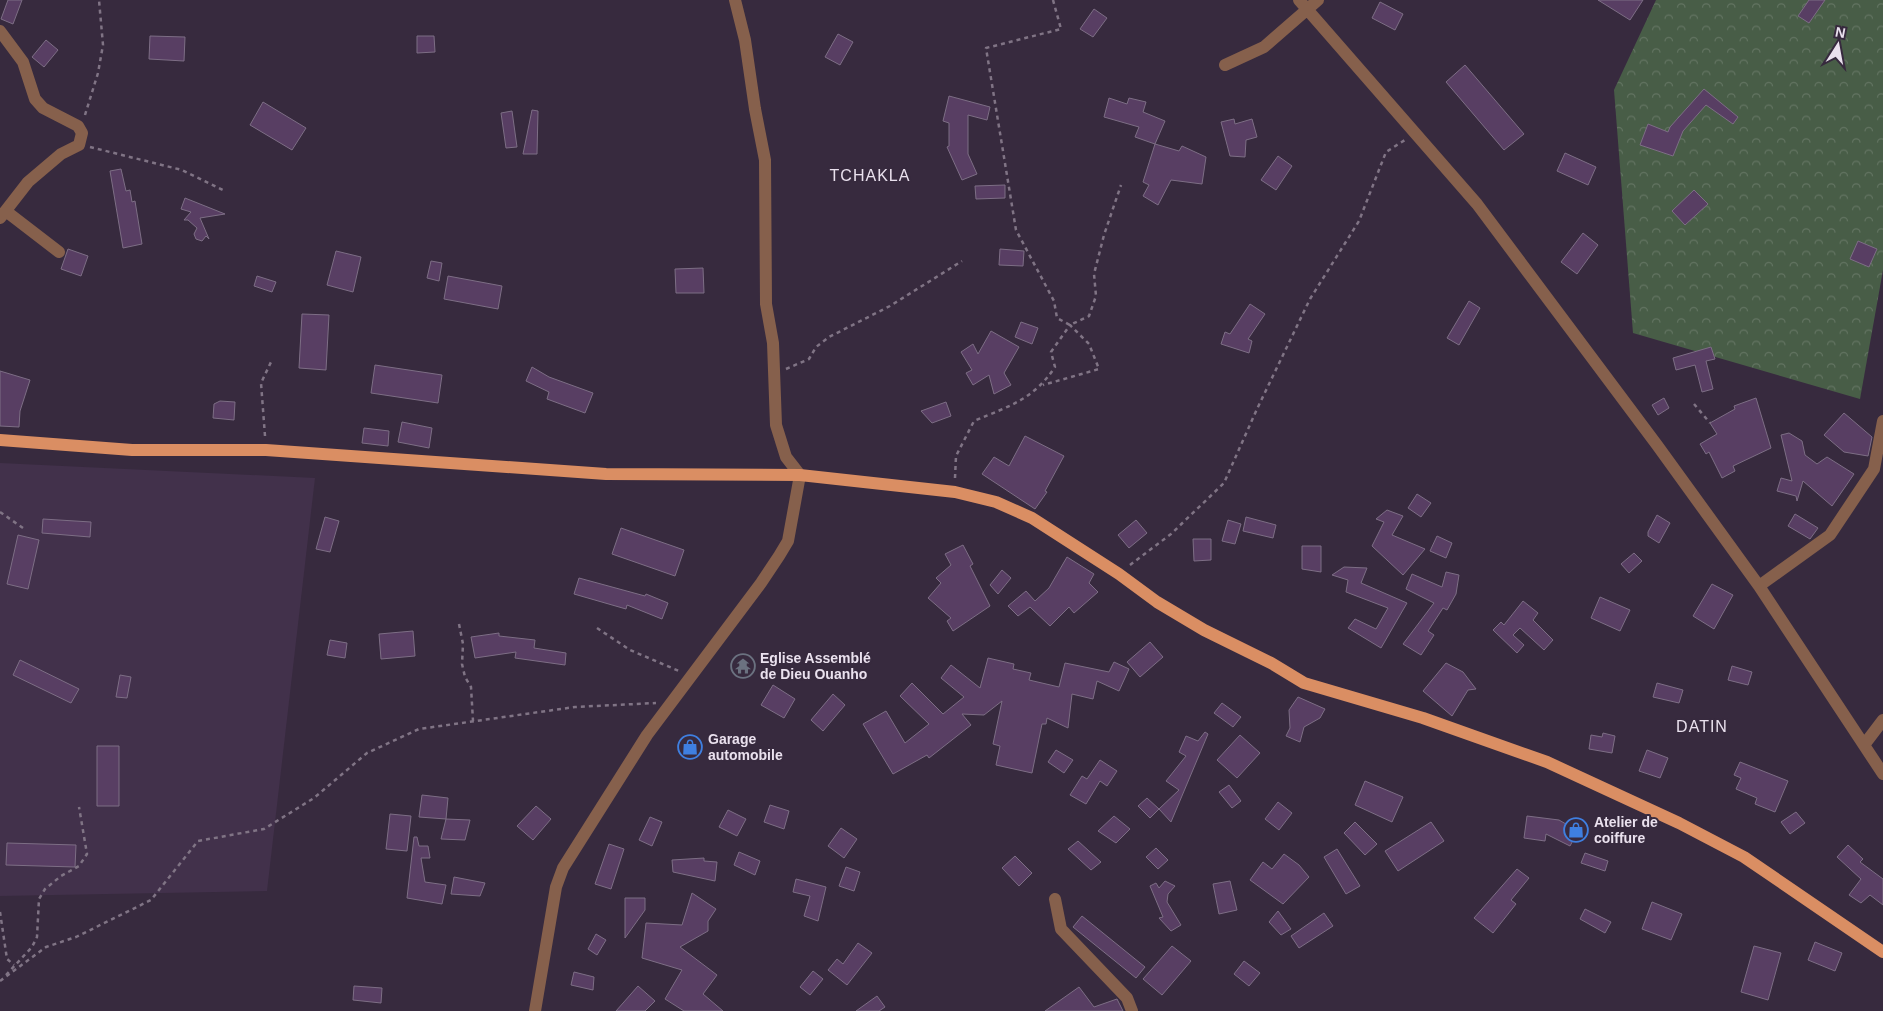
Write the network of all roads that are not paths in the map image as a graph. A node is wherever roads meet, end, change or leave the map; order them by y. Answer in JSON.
{"nodes":[{"id":1,"x":735,"y":0,"type":"edge"},
{"id":2,"x":1318,"y":0,"type":"edge"},
{"id":3,"x":1303,"y":5,"type":"edge"},
{"id":4,"x":0,"y":31,"type":"edge"},
{"id":5,"x":1225,"y":65,"type":"dead end"},
{"id":6,"x":3,"y":215,"type":"edge"},
{"id":7,"x":59,"y":252,"type":"dead end"},
{"id":8,"x":1883,"y":421,"type":"edge"},
{"id":9,"x":0,"y":440,"type":"edge"},
{"id":10,"x":1879,"y":471,"type":"edge"},
{"id":11,"x":800,"y":475,"type":"junction"},
{"id":12,"x":1759,"y":586,"type":"junction"},
{"id":13,"x":1883,"y":720,"type":"edge"},
{"id":14,"x":1864,"y":745,"type":"junction"},
{"id":15,"x":1883,"y":774,"type":"edge"},
{"id":16,"x":1055,"y":899,"type":"dead end"},
{"id":17,"x":1883,"y":952,"type":"edge"},
{"id":18,"x":535,"y":1011,"type":"edge"},
{"id":19,"x":1132,"y":1011,"type":"edge"}],
"edges":[{"from":1,"to":11,"type":"street"},
{"from":2,"to":3,"type":"street"},
{"from":3,"to":5,"type":"street"},
{"from":3,"to":12,"type":"street"},
{"from":4,"to":6,"type":"street"},
{"from":6,"to":7,"type":"street"},
{"from":8,"to":10,"type":"street"},
{"from":9,"to":11,"type":"main road"},
{"from":10,"to":12,"type":"street"},
{"from":11,"to":17,"type":"main road"},
{"from":11,"to":18,"type":"street"},
{"from":12,"to":14,"type":"street"},
{"from":13,"to":14,"type":"street"},
{"from":14,"to":15,"type":"street"},
{"from":16,"to":19,"type":"street"}]}
